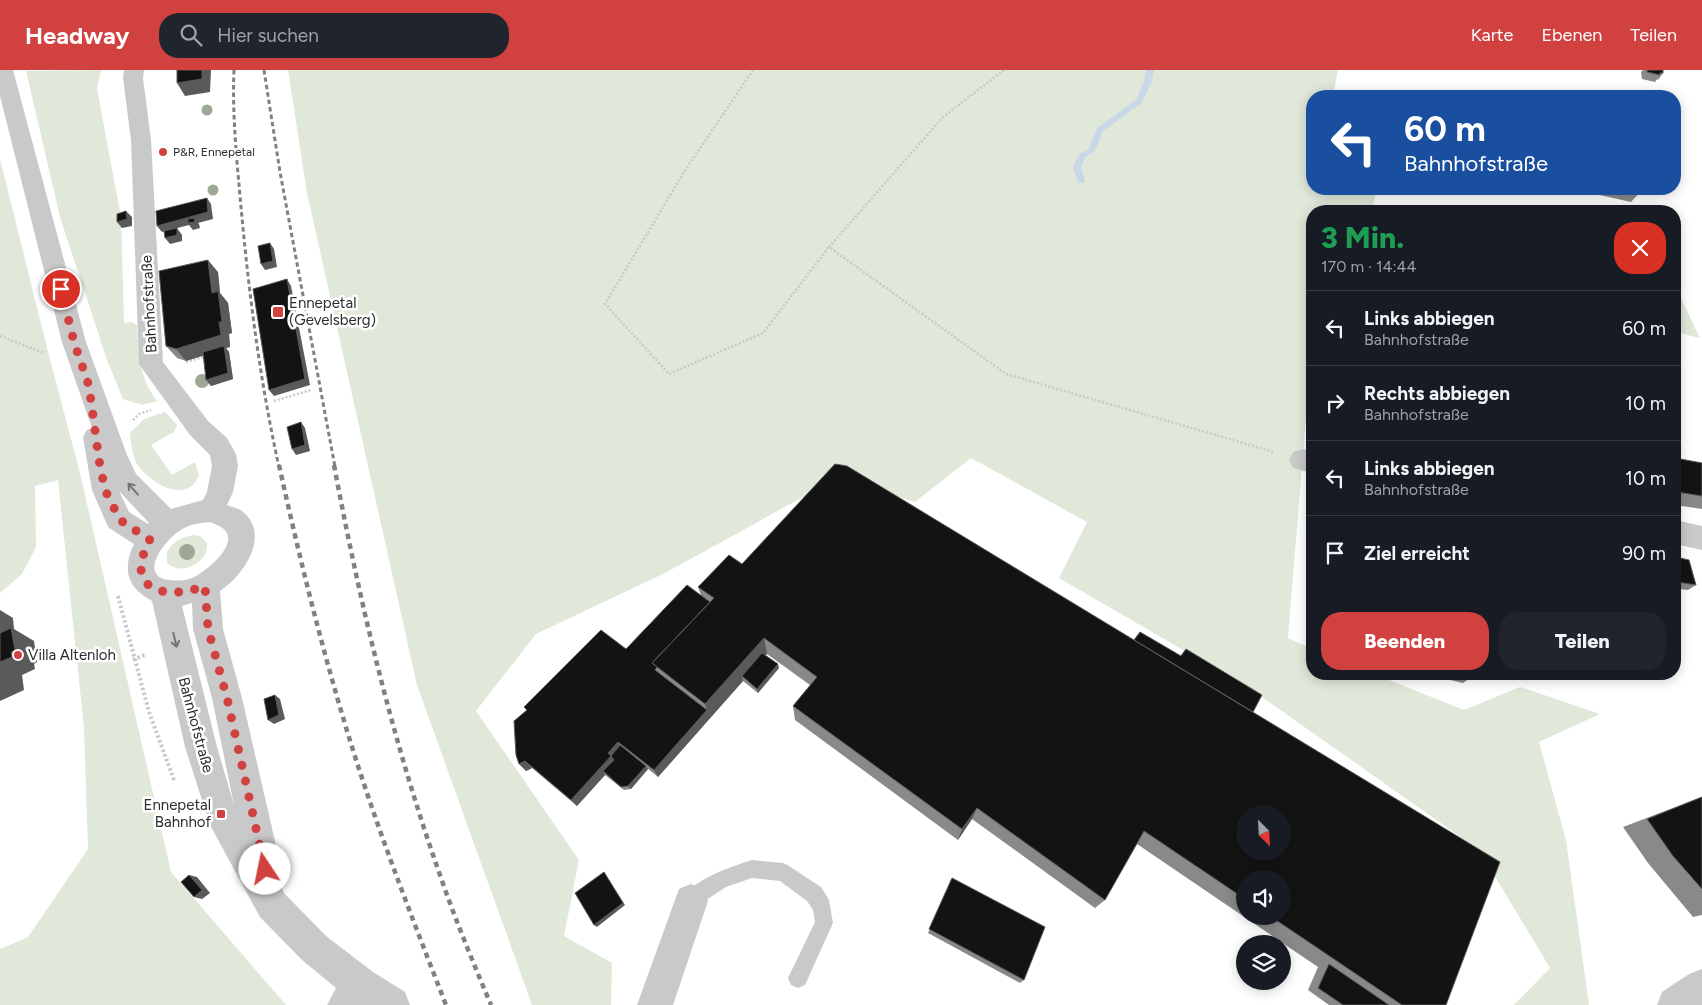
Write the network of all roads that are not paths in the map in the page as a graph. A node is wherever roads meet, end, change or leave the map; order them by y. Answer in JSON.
{"nodes":[{"id":1,"x":3,"y":70,"type":"edge"},
{"id":2,"x":134,"y":70,"type":"edge"},
{"id":3,"x":211,"y":511,"type":"junction"},
{"id":4,"x":159,"y":532,"type":"junction"},
{"id":5,"x":1681,"y":533,"type":"edge"},
{"id":6,"x":1702,"y":538,"type":"edge"},
{"id":7,"x":205,"y":586,"type":"junction"},
{"id":8,"x":164,"y":593,"type":"junction"},
{"id":9,"x":691,"y":902,"type":"joint"},
{"id":10,"x":272,"y":905,"type":"junction"},
{"id":11,"x":798,"y":978,"type":"dead end"},
{"id":12,"x":1702,"y":987,"type":"edge"},
{"id":13,"x":352,"y":995,"type":"edge"},
{"id":14,"x":392,"y":1005,"type":"edge"},
{"id":15,"x":655,"y":1005,"type":"edge"},
{"id":16,"x":1675,"y":1005,"type":"edge"}],
"edges":[{"from":1,"to":4,"type":"street"},
{"from":2,"to":3,"type":"street","name":"Bahnhofstraße"},
{"from":3,"to":4,"type":"street"},
{"from":3,"to":7,"type":"street"},
{"from":4,"to":8,"type":"street"},
{"from":5,"to":6,"type":"street"},
{"from":7,"to":8,"type":"street"},
{"from":7,"to":10,"type":"street"},
{"from":8,"to":10,"type":"street","name":"Bahnhofstraße","one_way":true},
{"from":9,"to":11,"type":"lane"},
{"from":9,"to":15,"type":"street"},
{"from":10,"to":13,"type":"street","name":"Bahnhofstraße"},
{"from":12,"to":16,"type":"street"},
{"from":13,"to":14,"type":"street","name":"Bahnhofstraße"}]}
